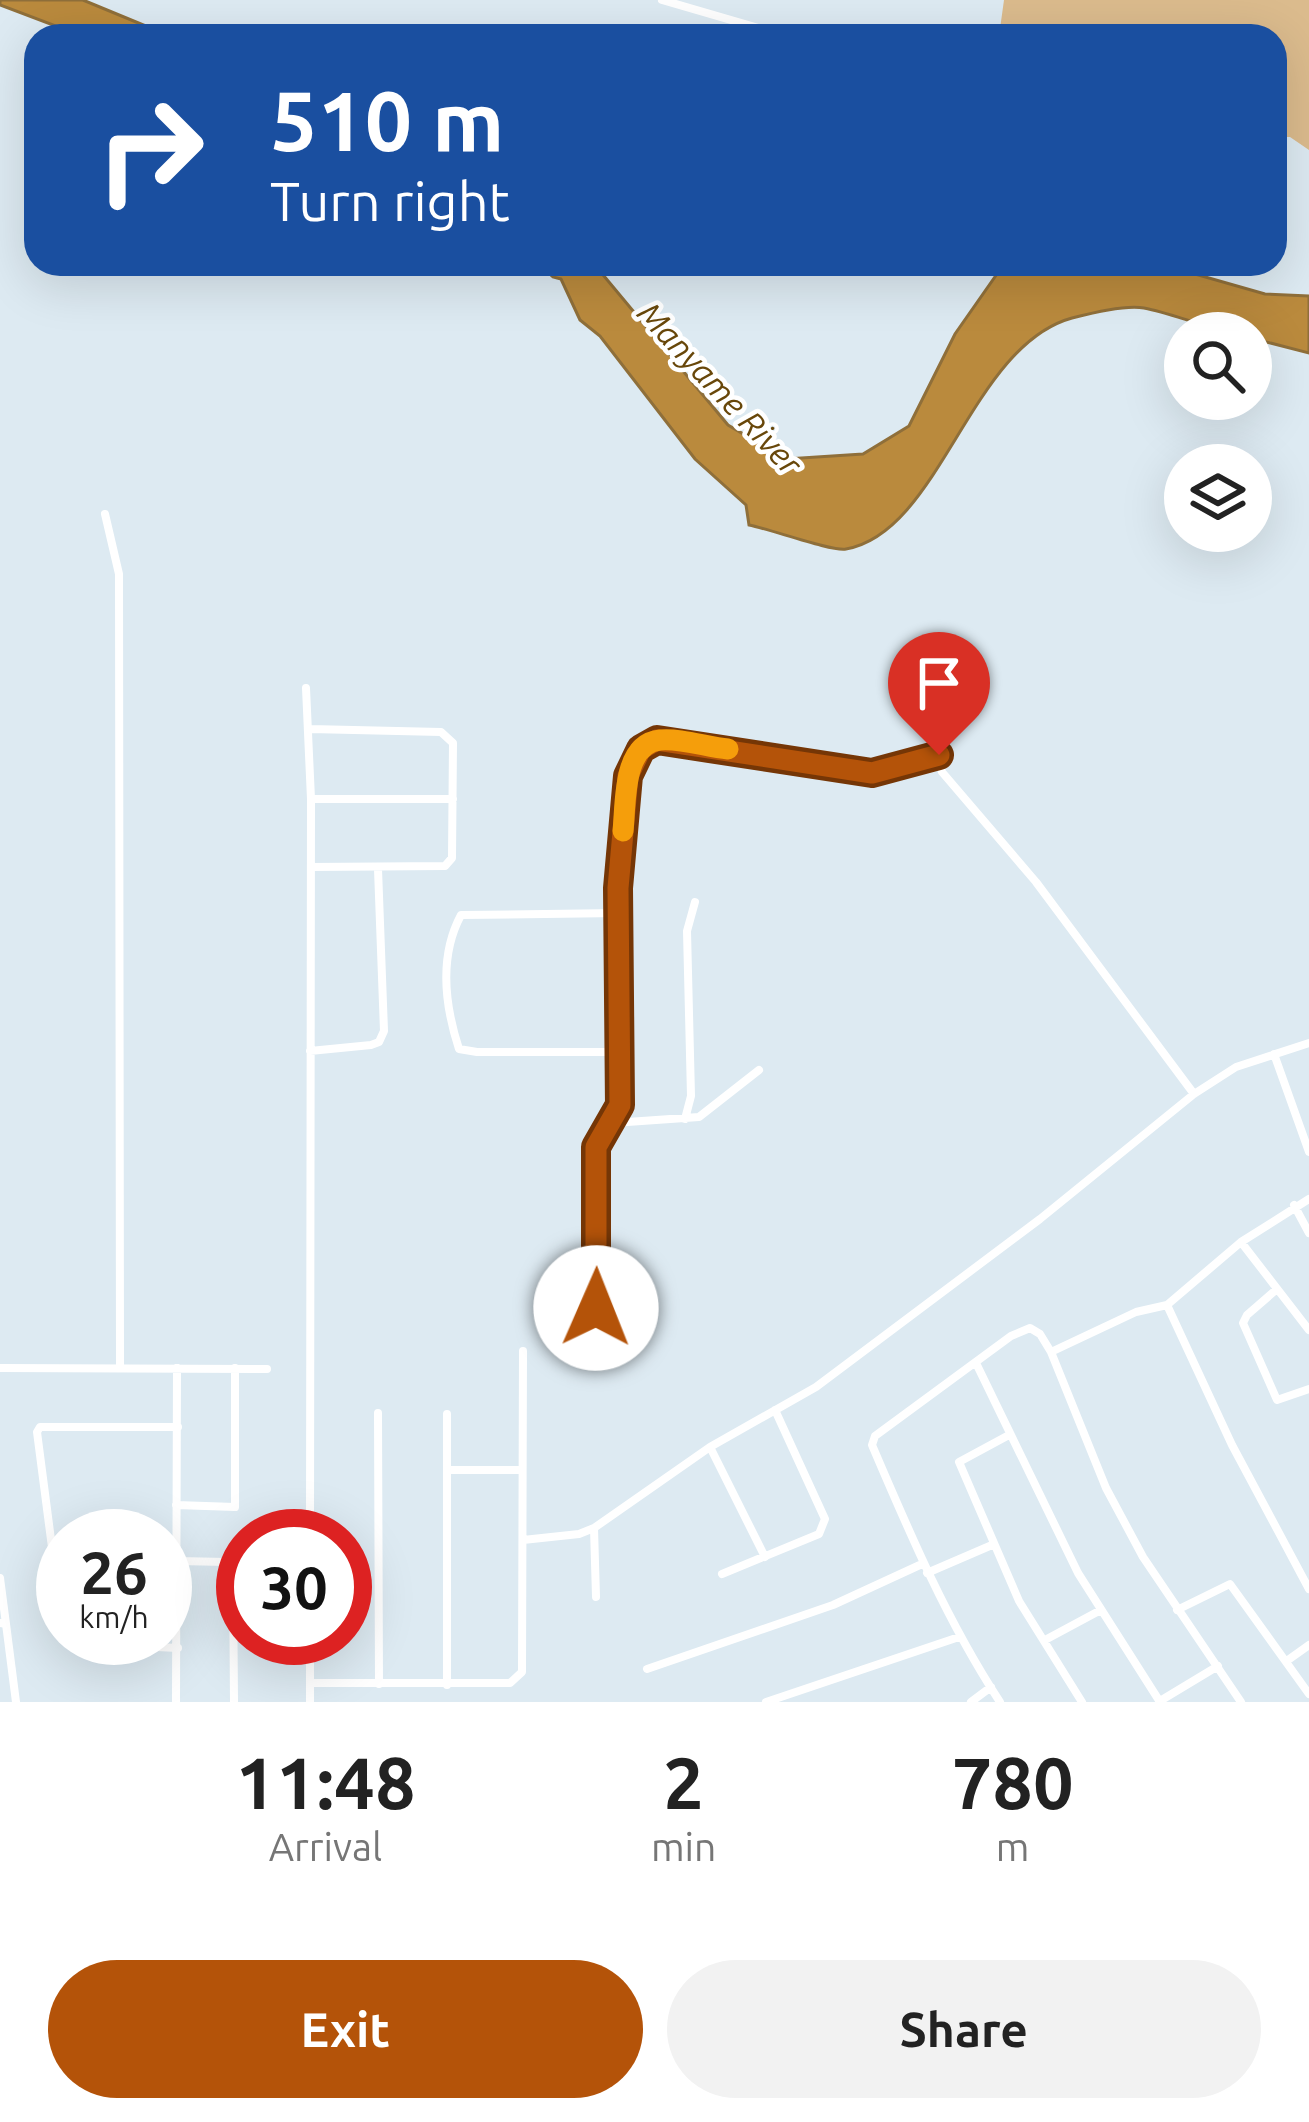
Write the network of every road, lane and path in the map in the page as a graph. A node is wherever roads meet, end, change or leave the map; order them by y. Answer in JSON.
{"nodes":[{"id":1,"x":662,"y":0,"type":"edge"},
{"id":2,"x":744,"y":24,"type":"edge"},
{"id":3,"x":105,"y":514,"type":"dead end"},
{"id":4,"x":306,"y":688,"type":"dead end"},
{"id":5,"x":310,"y":729,"type":"junction"},
{"id":6,"x":311,"y":799,"type":"junction"},
{"id":7,"x":454,"y":799,"type":"junction"},
{"id":8,"x":311,"y":867,"type":"junction"},
{"id":9,"x":378,"y":869,"type":"junction"},
{"id":10,"x":695,"y":902,"type":"dead end"},
{"id":11,"x":619,"y":913,"type":"junction"},
{"id":12,"x":1309,"y":1043,"type":"edge"},
{"id":13,"x":310,"y":1052,"type":"junction"},
{"id":14,"x":619,"y":1052,"type":"junction"},
{"id":15,"x":1274,"y":1054,"type":"junction"},
{"id":16,"x":759,"y":1070,"type":"dead end"},
{"id":17,"x":1194,"y":1094,"type":"junction"},
{"id":18,"x":685,"y":1119,"type":"junction"},
{"id":19,"x":611,"y":1123,"type":"junction"},
{"id":20,"x":1309,"y":1152,"type":"edge"},
{"id":21,"x":1309,"y":1199,"type":"edge"},
{"id":22,"x":1294,"y":1205,"type":"junction"},
{"id":23,"x":1309,"y":1233,"type":"edge"},
{"id":24,"x":1240,"y":1242,"type":"junction"},
{"id":25,"x":1277,"y":1289,"type":"junction"},
{"id":26,"x":1167,"y":1305,"type":"junction"},
{"id":27,"x":592,"y":1319,"type":"dead end"},
{"id":28,"x":1309,"y":1330,"type":"edge"},
{"id":29,"x":523,"y":1351,"type":"dead end"},
{"id":30,"x":1051,"y":1352,"type":"junction"},
{"id":31,"x":976,"y":1363,"type":"junction"},
{"id":32,"x":120,"y":1367,"type":"junction"},
{"id":33,"x":0,"y":1368,"type":"edge"},
{"id":34,"x":177,"y":1368,"type":"junction"},
{"id":35,"x":236,"y":1368,"type":"junction"},
{"id":36,"x":267,"y":1369,"type":"dead end"},
{"id":37,"x":1309,"y":1389,"type":"edge"},
{"id":38,"x":775,"y":1409,"type":"junction"},
{"id":39,"x":378,"y":1413,"type":"dead end"},
{"id":40,"x":447,"y":1414,"type":"dead end"},
{"id":41,"x":178,"y":1427,"type":"junction"},
{"id":42,"x":1009,"y":1436,"type":"junction"},
{"id":43,"x":710,"y":1447,"type":"junction"},
{"id":44,"x":448,"y":1470,"type":"junction"},
{"id":45,"x":522,"y":1470,"type":"junction"},
{"id":46,"x":176,"y":1505,"type":"junction"},
{"id":47,"x":48,"y":1509,"type":"edge"},
{"id":48,"x":176,"y":1509,"type":"edge"},
{"id":49,"x":310,"y":1509,"type":"edge"},
{"id":50,"x":594,"y":1528,"type":"junction"},
{"id":51,"x":523,"y":1540,"type":"junction"},
{"id":52,"x":992,"y":1545,"type":"junction"},
{"id":53,"x":765,"y":1557,"type":"junction"},
{"id":54,"x":192,"y":1561,"type":"edge"},
{"id":55,"x":925,"y":1569,"type":"junction"},
{"id":56,"x":722,"y":1574,"type":"dead end"},
{"id":57,"x":0,"y":1578,"type":"edge"},
{"id":58,"x":1309,"y":1589,"type":"edge"},
{"id":59,"x":596,"y":1597,"type":"dead end"},
{"id":60,"x":1099,"y":1610,"type":"junction"},
{"id":61,"x":1177,"y":1610,"type":"junction"},
{"id":62,"x":3,"y":1624,"type":"edge"},
{"id":63,"x":959,"y":1637,"type":"junction"},
{"id":64,"x":1045,"y":1640,"type":"junction"},
{"id":65,"x":1309,"y":1645,"type":"edge"},
{"id":66,"x":1288,"y":1660,"type":"junction"},
{"id":67,"x":177,"y":1665,"type":"edge"},
{"id":68,"x":310,"y":1665,"type":"edge"},
{"id":69,"x":1218,"y":1666,"type":"junction"},
{"id":70,"x":647,"y":1669,"type":"dead end"},
{"id":71,"x":310,"y":1683,"type":"junction"},
{"id":72,"x":379,"y":1684,"type":"junction"},
{"id":73,"x":446,"y":1685,"type":"junction"},
{"id":74,"x":991,"y":1688,"type":"junction"},
{"id":75,"x":1309,"y":1694,"type":"edge"},
{"id":76,"x":1160,"y":1701,"type":"edge"},
{"id":77,"x":16,"y":1702,"type":"edge"},
{"id":78,"x":176,"y":1702,"type":"edge"},
{"id":79,"x":234,"y":1702,"type":"edge"},
{"id":80,"x":310,"y":1702,"type":"edge"},
{"id":81,"x":766,"y":1702,"type":"edge"},
{"id":82,"x":971,"y":1702,"type":"edge"},
{"id":83,"x":1000,"y":1702,"type":"edge"},
{"id":84,"x":1082,"y":1702,"type":"edge"},
{"id":85,"x":1241,"y":1702,"type":"edge"}],
"edges":[{"from":1,"to":2,"type":"street"},
{"from":3,"to":32,"type":"street"},
{"from":4,"to":5,"type":"street"},
{"from":5,"to":6,"type":"street"},
{"from":5,"to":7,"type":"street"},
{"from":6,"to":7,"type":"street"},
{"from":6,"to":8,"type":"street"},
{"from":7,"to":9,"type":"street"},
{"from":8,"to":9,"type":"street"},
{"from":8,"to":13,"type":"street"},
{"from":9,"to":13,"type":"street"},
{"from":10,"to":18,"type":"street"},
{"from":11,"to":14,"type":"street"},
{"from":11,"to":14,"type":"street"},
{"from":11,"to":17,"type":"street"},
{"from":12,"to":15,"type":"street"},
{"from":13,"to":49,"type":"street"},
{"from":14,"to":19,"type":"street"},
{"from":15,"to":17,"type":"street"},
{"from":15,"to":20,"type":"street"},
{"from":16,"to":18,"type":"street"},
{"from":17,"to":38,"type":"street"},
{"from":18,"to":19,"type":"street"},
{"from":19,"to":27,"type":"street"},
{"from":21,"to":22,"type":"street"},
{"from":22,"to":23,"type":"street"},
{"from":22,"to":24,"type":"street"},
{"from":24,"to":25,"type":"street"},
{"from":24,"to":26,"type":"street"},
{"from":25,"to":28,"type":"street"},
{"from":25,"to":37,"type":"street"},
{"from":26,"to":30,"type":"street"},
{"from":26,"to":58,"type":"street"},
{"from":29,"to":45,"type":"street"},
{"from":30,"to":31,"type":"street"},
{"from":30,"to":61,"type":"street"},
{"from":31,"to":42,"type":"street"},
{"from":31,"to":55,"type":"street"},
{"from":32,"to":33,"type":"street"},
{"from":32,"to":34,"type":"street"},
{"from":34,"to":35,"type":"street"},
{"from":34,"to":41,"type":"street"},
{"from":35,"to":36,"type":"street"},
{"from":35,"to":46,"type":"street"},
{"from":38,"to":43,"type":"street"},
{"from":38,"to":53,"type":"street"},
{"from":39,"to":72,"type":"street"},
{"from":40,"to":44,"type":"street"},
{"from":41,"to":46,"type":"street"},
{"from":41,"to":47,"type":"street"},
{"from":42,"to":52,"type":"street"},
{"from":42,"to":60,"type":"street"},
{"from":43,"to":50,"type":"street"},
{"from":43,"to":53,"type":"street"},
{"from":44,"to":45,"type":"street"},
{"from":44,"to":73,"type":"street"},
{"from":45,"to":51,"type":"street"},
{"from":46,"to":48,"type":"street"},
{"from":50,"to":51,"type":"street"},
{"from":50,"to":59,"type":"street"},
{"from":51,"to":73,"type":"street"},
{"from":52,"to":55,"type":"street"},
{"from":52,"to":64,"type":"street"},
{"from":53,"to":56,"type":"street"},
{"from":54,"to":79,"type":"street"},
{"from":55,"to":63,"type":"street"},
{"from":55,"to":70,"type":"street"},
{"from":57,"to":62,"type":"street"},
{"from":60,"to":64,"type":"street"},
{"from":60,"to":76,"type":"street"},
{"from":61,"to":66,"type":"street"},
{"from":61,"to":69,"type":"street"},
{"from":62,"to":77,"type":"street"},
{"from":63,"to":74,"type":"street"},
{"from":63,"to":81,"type":"street"},
{"from":64,"to":84,"type":"street"},
{"from":65,"to":66,"type":"street"},
{"from":66,"to":75,"type":"street"},
{"from":67,"to":78,"type":"street"},
{"from":68,"to":71,"type":"street"},
{"from":69,"to":76,"type":"street"},
{"from":69,"to":85,"type":"street"},
{"from":71,"to":72,"type":"street"},
{"from":71,"to":80,"type":"street"},
{"from":72,"to":73,"type":"street"},
{"from":74,"to":82,"type":"street"},
{"from":74,"to":83,"type":"street"}]}
